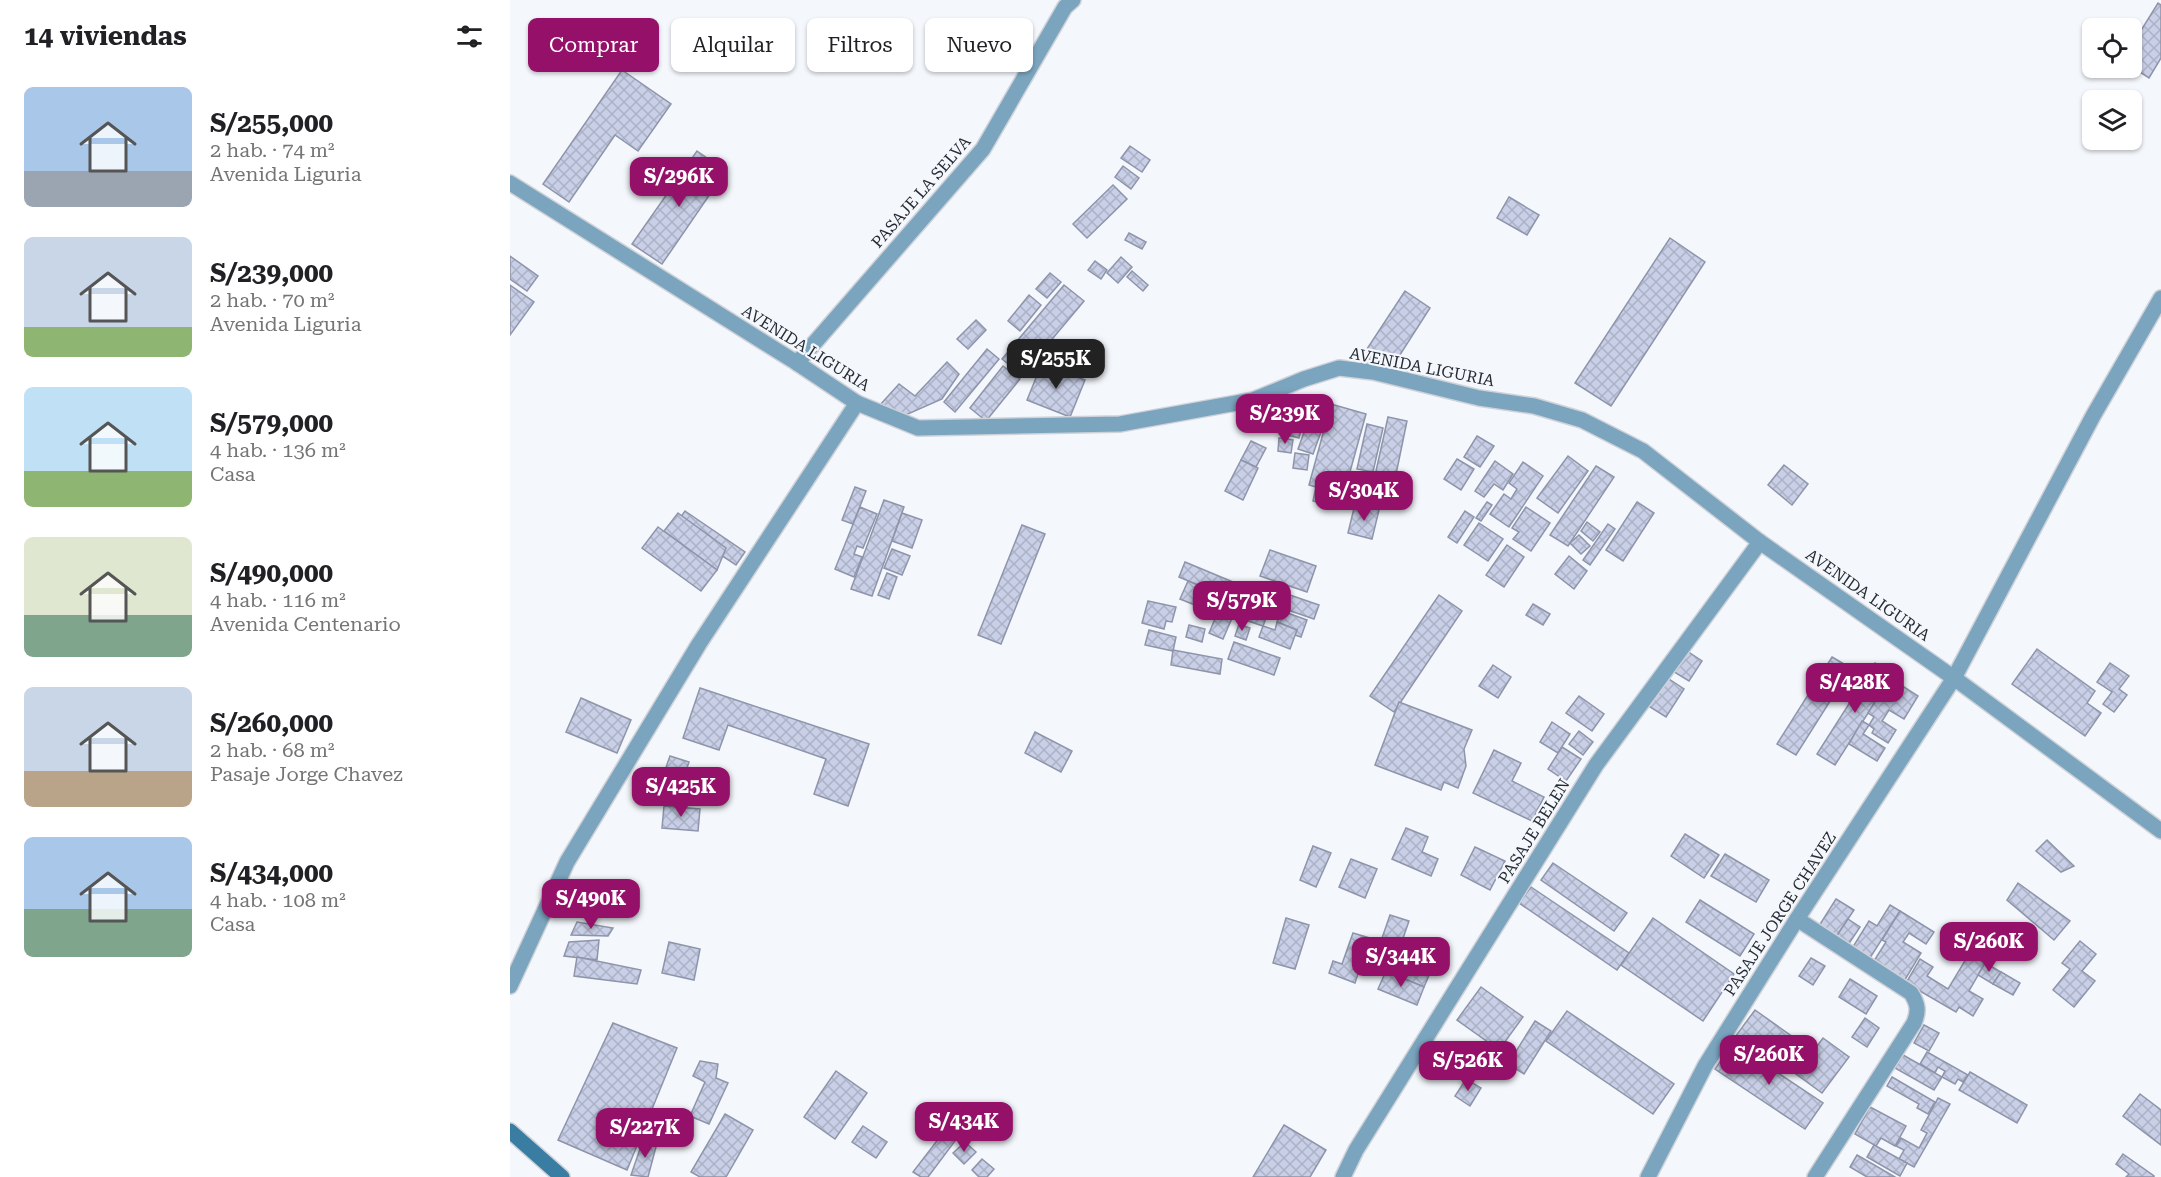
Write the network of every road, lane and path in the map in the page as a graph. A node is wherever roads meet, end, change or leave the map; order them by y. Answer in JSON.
{"nodes":[{"id":1,"x":1073,"y":0,"type":"edge"},
{"id":2,"x":510,"y":183,"type":"edge"},
{"id":3,"x":2161,"y":298,"type":"edge"},
{"id":4,"x":797,"y":363,"type":"junction"},
{"id":5,"x":856,"y":403,"type":"junction"},
{"id":6,"x":1760,"y":542,"type":"junction"},
{"id":7,"x":1954,"y":678,"type":"junction"},
{"id":8,"x":2161,"y":831,"type":"edge"},
{"id":9,"x":1797,"y":919,"type":"junction"},
{"id":10,"x":510,"y":986,"type":"edge"},
{"id":11,"x":510,"y":1131,"type":"edge"},
{"id":12,"x":562,"y":1177,"type":"edge"},
{"id":13,"x":1343,"y":1177,"type":"edge"},
{"id":14,"x":1648,"y":1177,"type":"edge"},
{"id":15,"x":1815,"y":1177,"type":"edge"}],
"edges":[{"from":1,"to":4,"type":"street","name":"PASAJE LA SELVA"},
{"from":2,"to":4,"type":"street","name":"AVENIDA LIGURIA"},
{"from":3,"to":7,"type":"street","name":"PASAJE JORGE CHAVEZ"},
{"from":4,"to":5,"type":"street","name":"AVENIDA LIGURIA"},
{"from":5,"to":6,"type":"street","name":"AVENIDA LIGURIA"},
{"from":5,"to":10,"type":"street"},
{"from":6,"to":7,"type":"street","name":"AVENIDA LIGURIA"},
{"from":6,"to":13,"type":"street","name":"PASAJE BELEN"},
{"from":7,"to":8,"type":"street","name":"AVENIDA LIGURIA"},
{"from":7,"to":9,"type":"street","name":"PASAJE JORGE CHAVEZ"},
{"from":9,"to":14,"type":"street","name":"PASAJE JORGE CHAVEZ"},
{"from":9,"to":15,"type":"street"},
{"from":11,"to":12,"type":"main road"}]}
